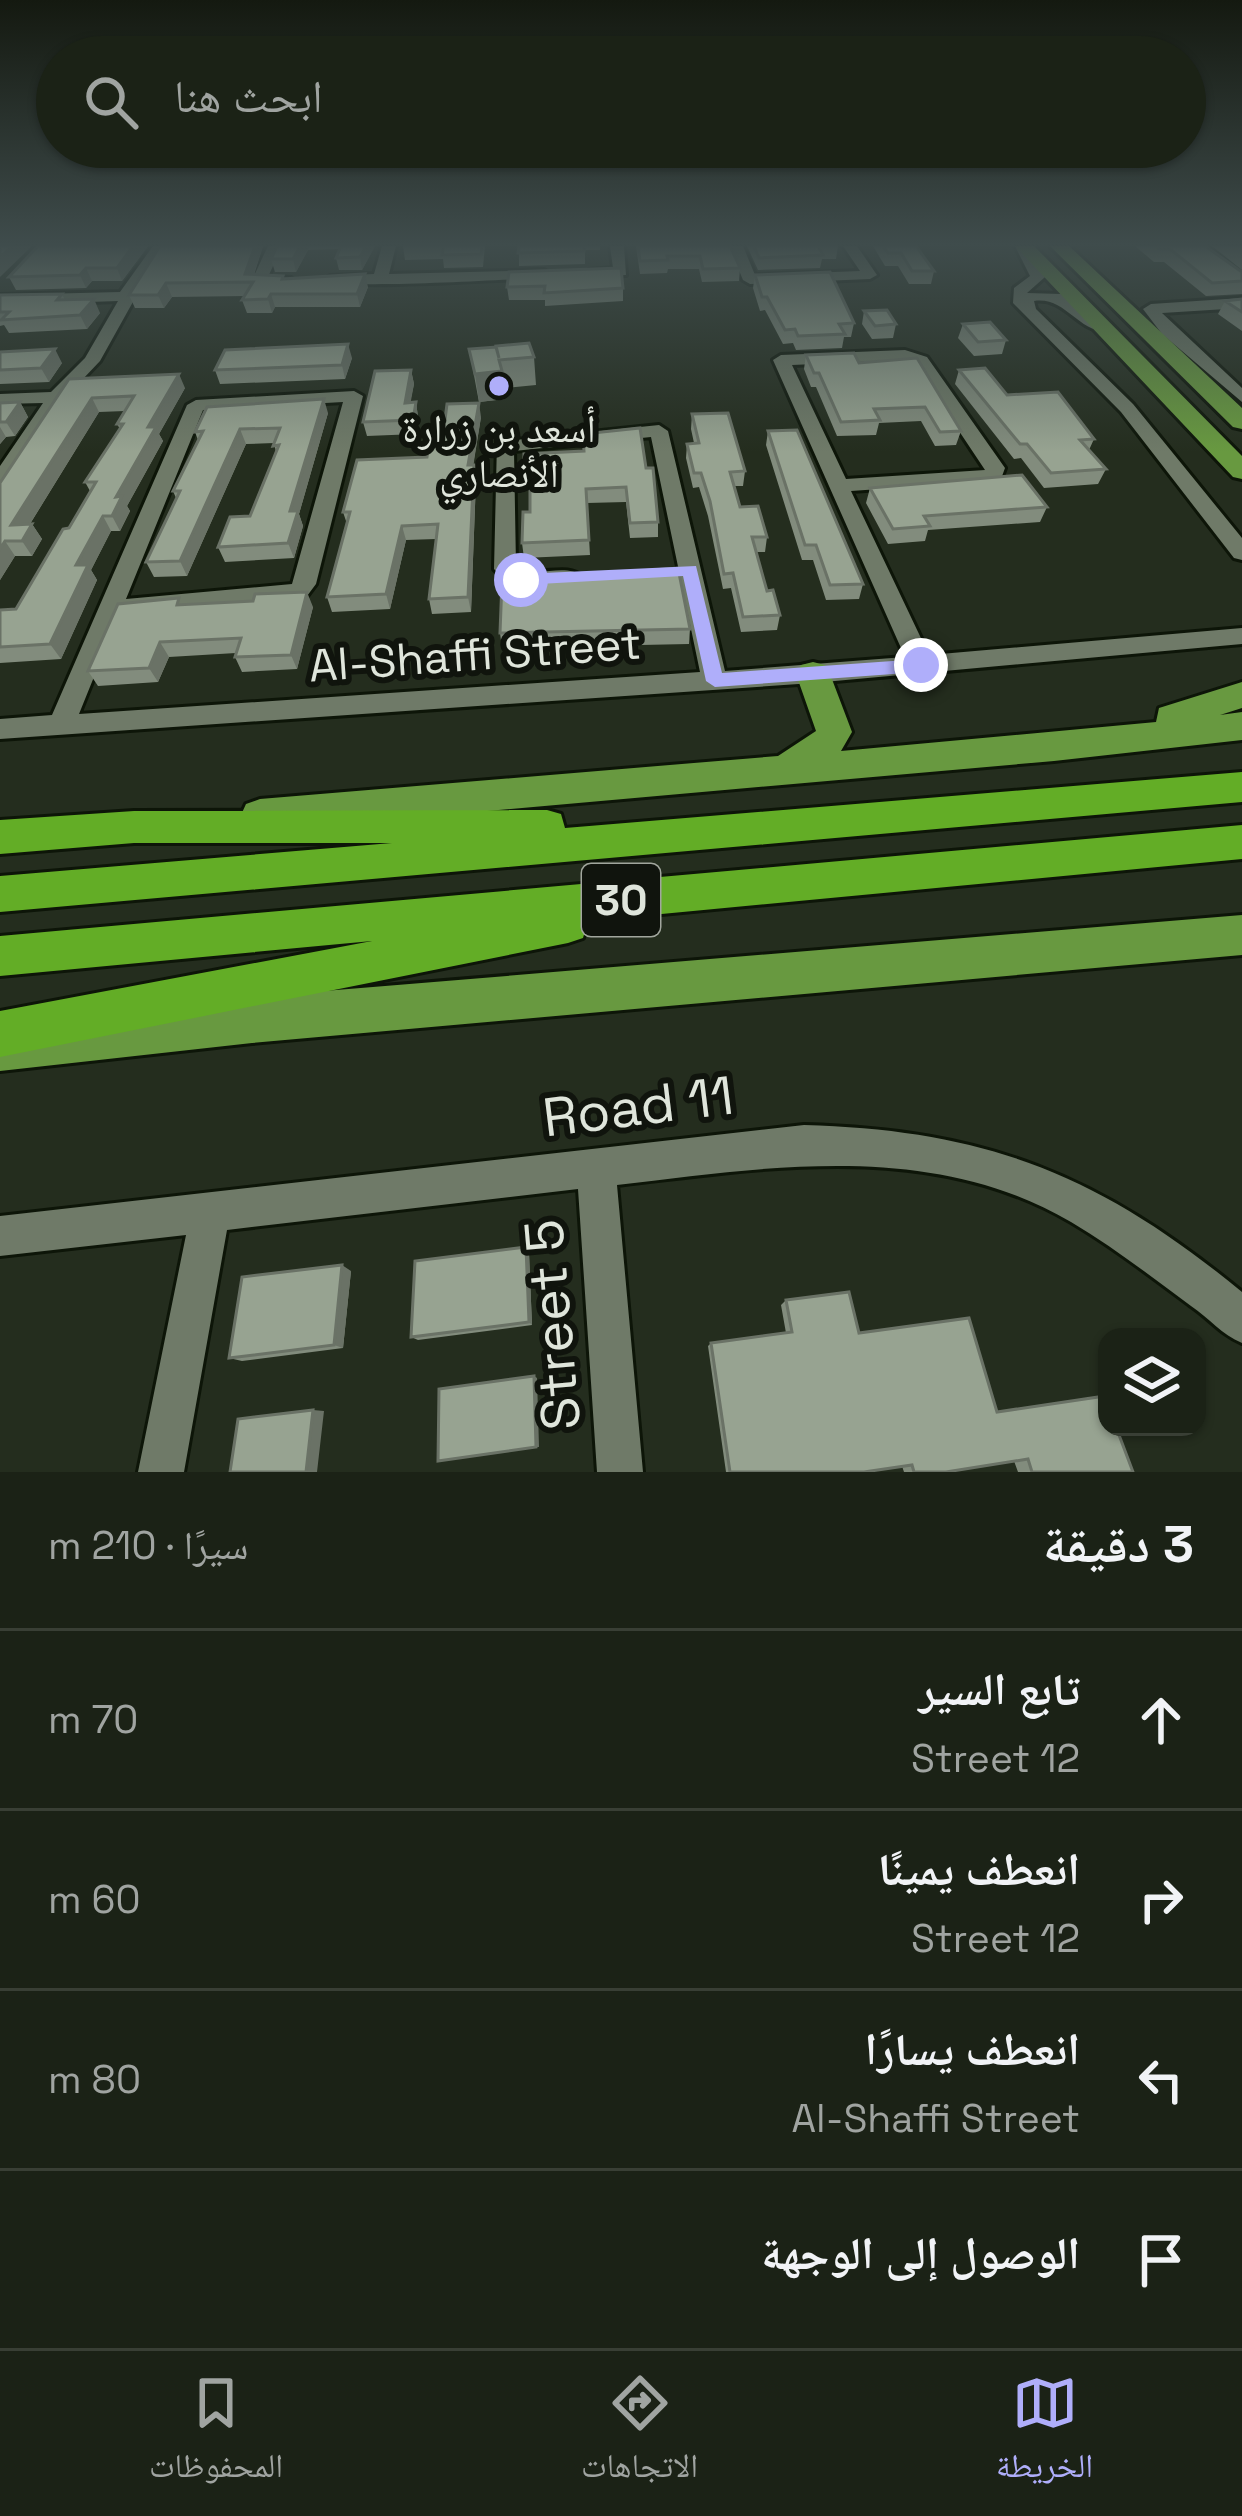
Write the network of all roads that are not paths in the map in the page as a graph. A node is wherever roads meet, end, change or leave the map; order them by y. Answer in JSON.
{"nodes":[{"id":1,"x":118,"y":315,"type":"edge"},
{"id":2,"x":1034,"y":315,"type":"edge"},
{"id":3,"x":1082,"y":315,"type":"edge"},
{"id":4,"x":1088,"y":315,"type":"edge"},
{"id":5,"x":1138,"y":315,"type":"edge"},
{"id":6,"x":1153,"y":315,"type":"edge"},
{"id":7,"x":1100,"y":328,"type":"junction"},
{"id":8,"x":1160,"y":333,"type":"junction"},
{"id":9,"x":56,"y":397,"type":"junction"},
{"id":10,"x":0,"y":399,"type":"edge"},
{"id":11,"x":1239,"y":411,"type":"edge"},
{"id":12,"x":1218,"y":445,"type":"junction"},
{"id":13,"x":1242,"y":471,"type":"edge"},
{"id":14,"x":0,"y":482,"type":"edge"},
{"id":15,"x":1242,"y":484,"type":"edge"},
{"id":16,"x":839,"y":486,"type":"junction"},
{"id":17,"x":1242,"y":553,"type":"edge"},
{"id":18,"x":606,"y":575,"type":"edge"},
{"id":19,"x":112,"y":608,"type":"junction"},
{"id":20,"x":1242,"y":637,"type":"edge"},
{"id":21,"x":921,"y":665,"type":"junction"},
{"id":22,"x":813,"y":674,"type":"junction"},
{"id":23,"x":715,"y":681,"type":"junction"},
{"id":24,"x":1242,"y":695,"type":"edge"},
{"id":25,"x":62,"y":723,"type":"junction"},
{"id":26,"x":1242,"y":726,"type":"edge"},
{"id":27,"x":0,"y":729,"type":"edge"},
{"id":28,"x":1054,"y":747,"type":"junction"},
{"id":29,"x":783,"y":767,"type":"junction"},
{"id":30,"x":1242,"y":788,"type":"edge"},
{"id":31,"x":134,"y":826,"type":"junction"},
{"id":32,"x":730,"y":830,"type":"junction"},
{"id":33,"x":0,"y":837,"type":"edge"},
{"id":34,"x":1242,"y":842,"type":"edge"},
{"id":35,"x":742,"y":889,"type":"junction"},
{"id":36,"x":0,"y":894,"type":"edge"},
{"id":37,"x":1242,"y":938,"type":"edge"},
{"id":38,"x":0,"y":956,"type":"edge"},
{"id":39,"x":0,"y":1034,"type":"edge"},
{"id":40,"x":0,"y":1048,"type":"edge"},
{"id":41,"x":596,"y":1168,"type":"junction"},
{"id":42,"x":210,"y":1214,"type":"junction"},
{"id":43,"x":0,"y":1236,"type":"edge"},
{"id":44,"x":1242,"y":1322,"type":"edge"},
{"id":45,"x":161,"y":1472,"type":"edge"},
{"id":46,"x":620,"y":1472,"type":"edge"}],
"edges":[{"from":1,"to":9,"type":"street"},
{"from":2,"to":17,"type":"street"},
{"from":3,"to":7,"type":"street"},
{"from":4,"to":7,"type":"main road"},
{"from":5,"to":8,"type":"main road"},
{"from":6,"to":8,"type":"street"},
{"from":7,"to":12,"type":"main road"},
{"from":8,"to":11,"type":"main road"},
{"from":9,"to":10,"type":"street"},
{"from":9,"to":14,"type":"street"},
{"from":12,"to":13,"type":"main road"},
{"from":12,"to":15,"type":"main road"},
{"from":16,"to":16,"type":"street"},
{"from":16,"to":21,"type":"street"},
{"from":18,"to":23,"type":"street"},
{"from":19,"to":19,"type":"street"},
{"from":19,"to":25,"type":"street"},
{"from":20,"to":21,"type":"street","name":"Al-Shaffi Street"},
{"from":21,"to":22,"type":"street","name":"Al-Shaffi Street"},
{"from":22,"to":23,"type":"street","name":"Al-Shaffi Street"},
{"from":22,"to":29,"type":"main road"},
{"from":23,"to":25,"type":"street","name":"Al-Shaffi Street"},
{"from":24,"to":28,"type":"main road"},
{"from":25,"to":27,"type":"street","name":"Al-Shaffi Street"},
{"from":26,"to":28,"type":"main road"},
{"from":28,"to":29,"type":"main road"},
{"from":29,"to":31,"type":"main road"},
{"from":30,"to":32,"type":"highway","number":"30"},
{"from":31,"to":32,"type":"highway"},
{"from":31,"to":33,"type":"highway"},
{"from":32,"to":36,"type":"highway","number":"30"},
{"from":34,"to":35,"type":"highway","number":"30"},
{"from":35,"to":38,"type":"highway","number":"30"},
{"from":35,"to":39,"type":"highway"},
{"from":37,"to":40,"type":"main road"},
{"from":41,"to":42,"type":"street","name":"Road 11"},
{"from":41,"to":44,"type":"street","name":"Road 11"},
{"from":41,"to":46,"type":"street","name":"Street 5"},
{"from":42,"to":43,"type":"street","name":"Road 11"},
{"from":42,"to":45,"type":"street"}]}
